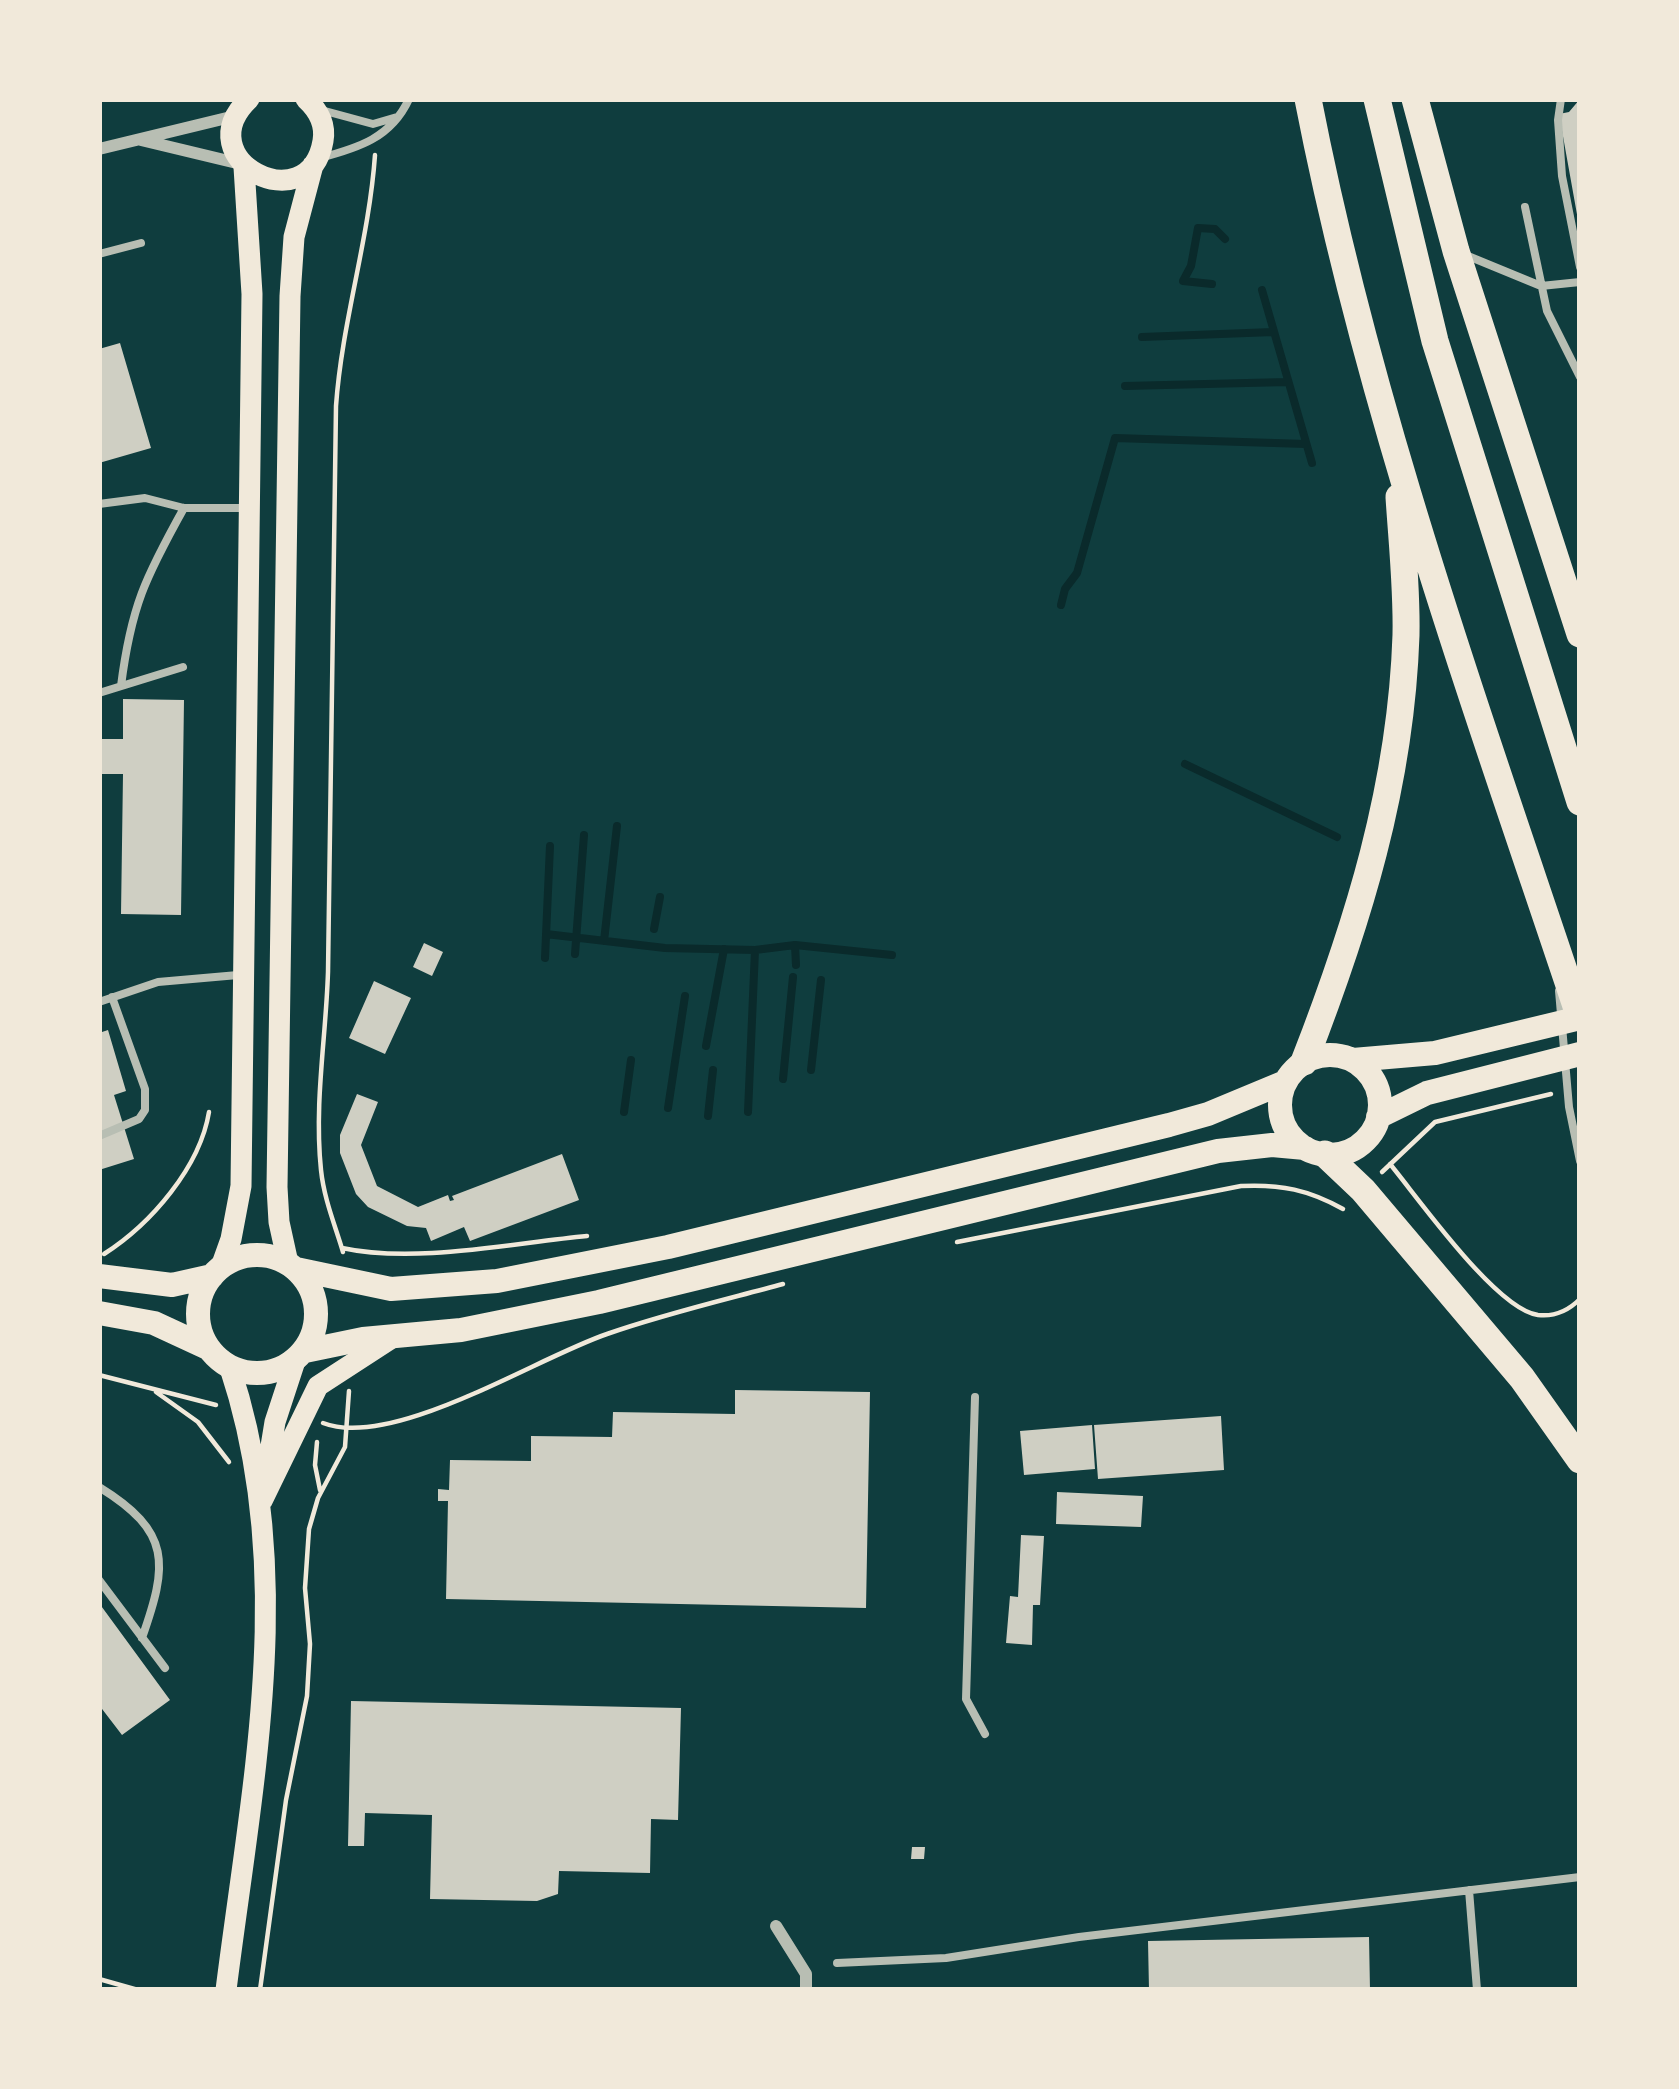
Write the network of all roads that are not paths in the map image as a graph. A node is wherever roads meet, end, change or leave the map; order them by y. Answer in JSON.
{"nodes":[{"id":1,"x":409,"y":99,"type":"edge"},
{"id":2,"x":1308,"y":99,"type":"edge"},
{"id":3,"x":1377,"y":99,"type":"edge"},
{"id":4,"x":1415,"y":99,"type":"edge"},
{"id":5,"x":1561,"y":99,"type":"edge"},
{"id":6,"x":311,"y":102,"type":"edge"},
{"id":7,"x":244,"y":104,"type":"edge"},
{"id":8,"x":399,"y":117,"type":"junction"},
{"id":9,"x":140,"y":140,"type":"junction"},
{"id":10,"x":99,"y":149,"type":"edge"},
{"id":11,"x":315,"y":162,"type":"junction"},
{"id":12,"x":243,"y":165,"type":"junction"},
{"id":13,"x":1525,"y":207,"type":"dead end"},
{"id":14,"x":140,"y":243,"type":"dead end"},
{"id":15,"x":1456,"y":251,"type":"junction"},
{"id":16,"x":99,"y":254,"type":"edge"},
{"id":17,"x":1580,"y":267,"type":"edge"},
{"id":18,"x":1580,"y":282,"type":"edge"},
{"id":19,"x":1541,"y":286,"type":"junction"},
{"id":20,"x":1580,"y":377,"type":"edge"},
{"id":21,"x":1396,"y":451,"type":"junction"},
{"id":22,"x":99,"y":504,"type":"edge"},
{"id":23,"x":184,"y":508,"type":"junction"},
{"id":24,"x":251,"y":509,"type":"junction"},
{"id":25,"x":1580,"y":634,"type":"edge"},
{"id":26,"x":183,"y":667,"type":"dead end"},
{"id":27,"x":121,"y":686,"type":"junction"},
{"id":28,"x":99,"y":694,"type":"edge"},
{"id":29,"x":1580,"y":802,"type":"edge"},
{"id":30,"x":1557,"y":948,"type":"junction"},
{"id":31,"x":245,"y":975,"type":"junction"},
{"id":32,"x":112,"y":997,"type":"junction"},
{"id":33,"x":99,"y":1001,"type":"edge"},
{"id":34,"x":1580,"y":1018,"type":"edge"},
{"id":35,"x":1580,"y":1054,"type":"edge"},
{"id":36,"x":1353,"y":1060,"type":"junction"},
{"id":37,"x":1294,"y":1072,"type":"junction"},
{"id":38,"x":1378,"y":1117,"type":"junction"},
{"id":39,"x":99,"y":1136,"type":"edge"},
{"id":40,"x":1315,"y":1151,"type":"junction"},
{"id":41,"x":1580,"y":1161,"type":"edge"},
{"id":42,"x":292,"y":1266,"type":"junction"},
{"id":43,"x":217,"y":1271,"type":"junction"},
{"id":44,"x":99,"y":1276,"type":"edge"},
{"id":45,"x":99,"y":1313,"type":"edge"},
{"id":46,"x":394,"y":1336,"type":"junction"},
{"id":47,"x":208,"y":1348,"type":"junction"},
{"id":48,"x":300,"y":1356,"type":"junction"},
{"id":49,"x":230,"y":1367,"type":"junction"},
{"id":50,"x":975,"y":1397,"type":"dead end"},
{"id":51,"x":1580,"y":1460,"type":"edge"},
{"id":52,"x":99,"y":1486,"type":"edge"},
{"id":53,"x":261,"y":1502,"type":"junction"},
{"id":54,"x":99,"y":1580,"type":"edge"},
{"id":55,"x":142,"y":1638,"type":"junction"},
{"id":56,"x":165,"y":1668,"type":"dead end"},
{"id":57,"x":985,"y":1734,"type":"dead end"},
{"id":58,"x":1580,"y":1876,"type":"edge"},
{"id":59,"x":1468,"y":1890,"type":"junction"},
{"id":60,"x":776,"y":1926,"type":"dead end"},
{"id":61,"x":837,"y":1963,"type":"dead end"},
{"id":62,"x":226,"y":1990,"type":"edge"},
{"id":63,"x":806,"y":1990,"type":"edge"},
{"id":64,"x":1477,"y":1990,"type":"edge"}],
"edges":[{"from":1,"to":8,"type":"lane"},
{"from":2,"to":21,"type":"highway"},
{"from":3,"to":29,"type":"highway"},
{"from":4,"to":15,"type":"highway"},
{"from":5,"to":17,"type":"lane"},
{"from":6,"to":8,"type":"lane"},
{"from":6,"to":11,"type":"main road"},
{"from":7,"to":9,"type":"street"},
{"from":7,"to":12,"type":"main road"},
{"from":8,"to":11,"type":"lane"},
{"from":9,"to":10,"type":"street"},
{"from":9,"to":12,"type":"street"},
{"from":11,"to":12,"type":"main road"},
{"from":11,"to":42,"type":"main road"},
{"from":12,"to":24,"type":"main road"},
{"from":13,"to":19,"type":"lane"},
{"from":14,"to":16,"type":"lane"},
{"from":15,"to":19,"type":"lane"},
{"from":15,"to":25,"type":"highway"},
{"from":18,"to":19,"type":"lane"},
{"from":19,"to":20,"type":"lane"},
{"from":21,"to":30,"type":"highway"},
{"from":21,"to":37,"type":"highway"},
{"from":22,"to":23,"type":"lane"},
{"from":23,"to":24,"type":"lane"},
{"from":23,"to":27,"type":"lane"},
{"from":24,"to":31,"type":"main road"},
{"from":26,"to":27,"type":"lane"},
{"from":27,"to":28,"type":"lane"},
{"from":30,"to":34,"type":"highway"},
{"from":30,"to":41,"type":"lane"},
{"from":31,"to":32,"type":"lane"},
{"from":31,"to":43,"type":"main road"},
{"from":32,"to":33,"type":"lane"},
{"from":32,"to":39,"type":"lane"},
{"from":34,"to":36,"type":"highway"},
{"from":35,"to":38,"type":"highway"},
{"from":36,"to":37,"type":"highway"},
{"from":36,"to":38,"type":"highway"},
{"from":37,"to":40,"type":"highway"},
{"from":37,"to":42,"type":"highway"},
{"from":38,"to":40,"type":"highway"},
{"from":40,"to":46,"type":"highway"},
{"from":40,"to":51,"type":"highway"},
{"from":42,"to":43,"type":"highway"},
{"from":42,"to":48,"type":"highway"},
{"from":43,"to":44,"type":"highway"},
{"from":43,"to":47,"type":"highway"},
{"from":45,"to":47,"type":"highway"},
{"from":46,"to":48,"type":"highway"},
{"from":46,"to":53,"type":"main road"},
{"from":47,"to":49,"type":"highway"},
{"from":48,"to":49,"type":"highway"},
{"from":48,"to":53,"type":"main road"},
{"from":49,"to":53,"type":"main road"},
{"from":50,"to":57,"type":"lane"},
{"from":52,"to":55,"type":"lane"},
{"from":53,"to":62,"type":"main road"},
{"from":54,"to":55,"type":"lane"},
{"from":55,"to":56,"type":"lane"},
{"from":58,"to":59,"type":"lane"},
{"from":59,"to":61,"type":"lane"},
{"from":59,"to":64,"type":"lane"},
{"from":60,"to":63,"type":"street"}]}
